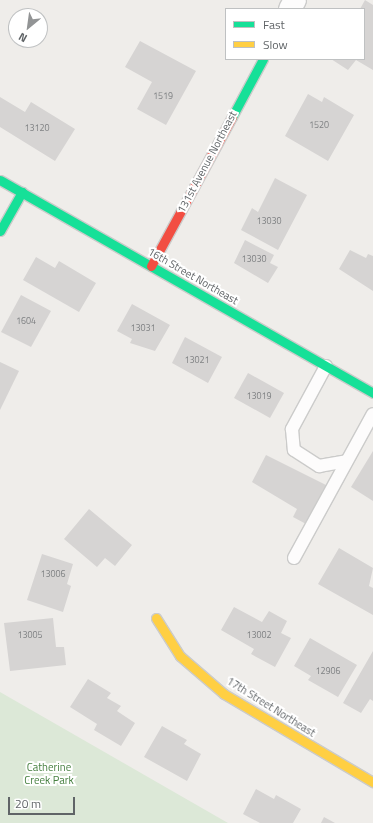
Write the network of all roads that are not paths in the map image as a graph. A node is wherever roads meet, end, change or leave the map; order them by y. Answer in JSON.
{"nodes":[{"id":1,"x":262,"y":60,"type":"edge"},
{"id":2,"x":0,"y":180,"type":"edge"},
{"id":3,"x":22,"y":192,"type":"junction"},
{"id":4,"x":0,"y":231,"type":"edge"},
{"id":5,"x":151,"y":266,"type":"junction"},
{"id":6,"x":326,"y":366,"type":"junction"},
{"id":7,"x":373,"y":393,"type":"edge"},
{"id":8,"x":373,"y":414,"type":"edge"},
{"id":9,"x":348,"y":461,"type":"junction"},
{"id":10,"x":294,"y":558,"type":"dead end"},
{"id":11,"x":156,"y":618,"type":"dead end"},
{"id":12,"x":373,"y":782,"type":"edge"}],
"edges":[{"from":1,"to":5,"type":"street","name":"131st Avenue Northeast"},
{"from":2,"to":3,"type":"street","name":"16th Street Northeast"},
{"from":3,"to":4,"type":"street"},
{"from":3,"to":5,"type":"street","name":"16th Street Northeast"},
{"from":5,"to":6,"type":"street","name":"16th Street Northeast"},
{"from":6,"to":7,"type":"street","name":"16th Street Northeast"},
{"from":6,"to":9,"type":"lane"},
{"from":8,"to":9,"type":"lane"},
{"from":9,"to":10,"type":"lane"},
{"from":11,"to":12,"type":"street","name":"17th Street Northeast"}]}
